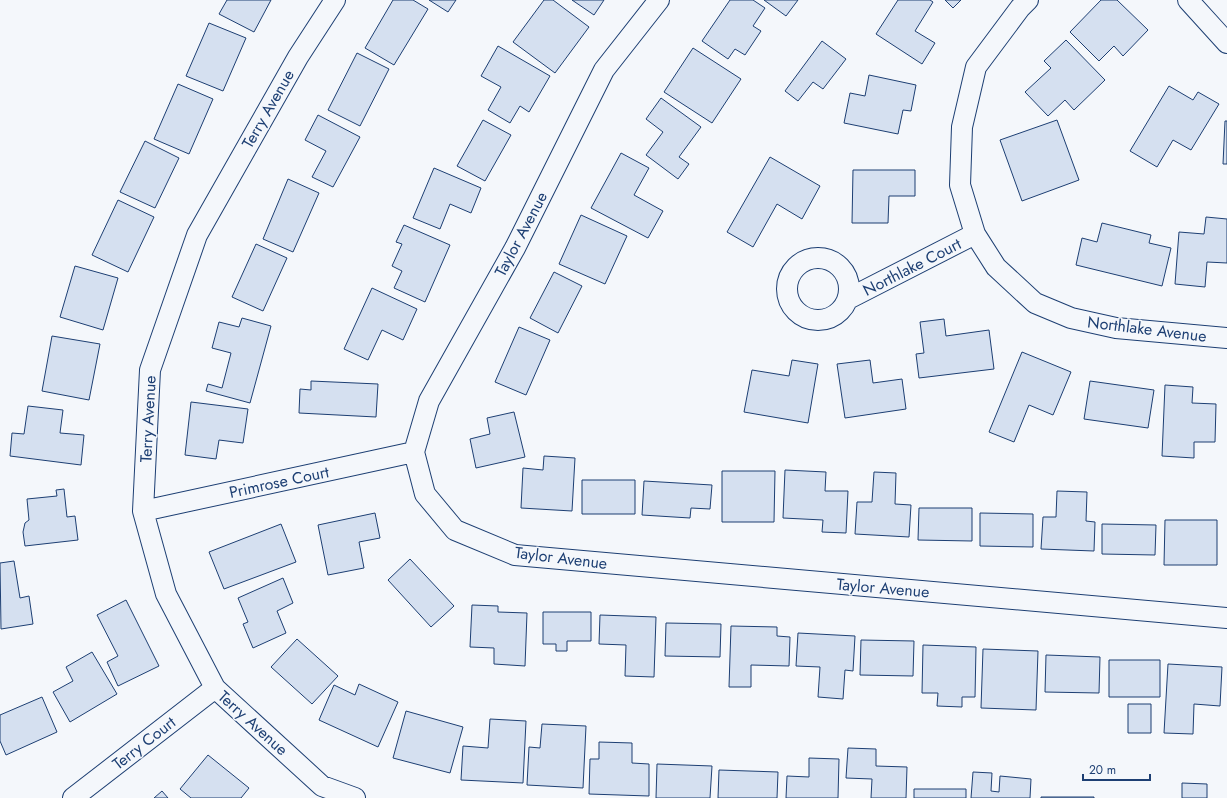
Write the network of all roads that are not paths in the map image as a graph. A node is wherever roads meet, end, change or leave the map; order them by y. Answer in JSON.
{"nodes":[{"id":1,"x":335,"y":0,"type":"edge"},
{"id":2,"x":659,"y":0,"type":"edge"},
{"id":3,"x":1028,"y":0,"type":"edge"},
{"id":4,"x":1188,"y":0,"type":"edge"},
{"id":5,"x":1227,"y":42,"type":"edge"},
{"id":6,"x":975,"y":234,"type":"junction"},
{"id":7,"x":848,"y":299,"type":"dead end"},
{"id":8,"x":1227,"y":338,"type":"edge"},
{"id":9,"x":414,"y":452,"type":"junction"},
{"id":10,"x":143,"y":511,"type":"junction"},
{"id":11,"x":1227,"y":618,"type":"edge"},
{"id":12,"x":215,"y":688,"type":"junction"},
{"id":13,"x":73,"y":798,"type":"edge"},
{"id":14,"x":355,"y":798,"type":"edge"}],
"edges":[{"from":1,"to":10,"type":"street","name":"Terry Avenue"},
{"from":2,"to":9,"type":"street","name":"Taylor Avenue"},
{"from":3,"to":6,"type":"street","name":"Northlake Avenue"},
{"from":4,"to":5,"type":"street"},
{"from":6,"to":7,"type":"street","name":"Northlake Court"},
{"from":6,"to":8,"type":"street","name":"Northlake Avenue"},
{"from":9,"to":10,"type":"street","name":"Primrose Court"},
{"from":9,"to":11,"type":"street","name":"Taylor Avenue"},
{"from":10,"to":12,"type":"street","name":"Terry Avenue"},
{"from":12,"to":13,"type":"street","name":"Terry Court"},
{"from":12,"to":14,"type":"street","name":"Terry Avenue"}]}
